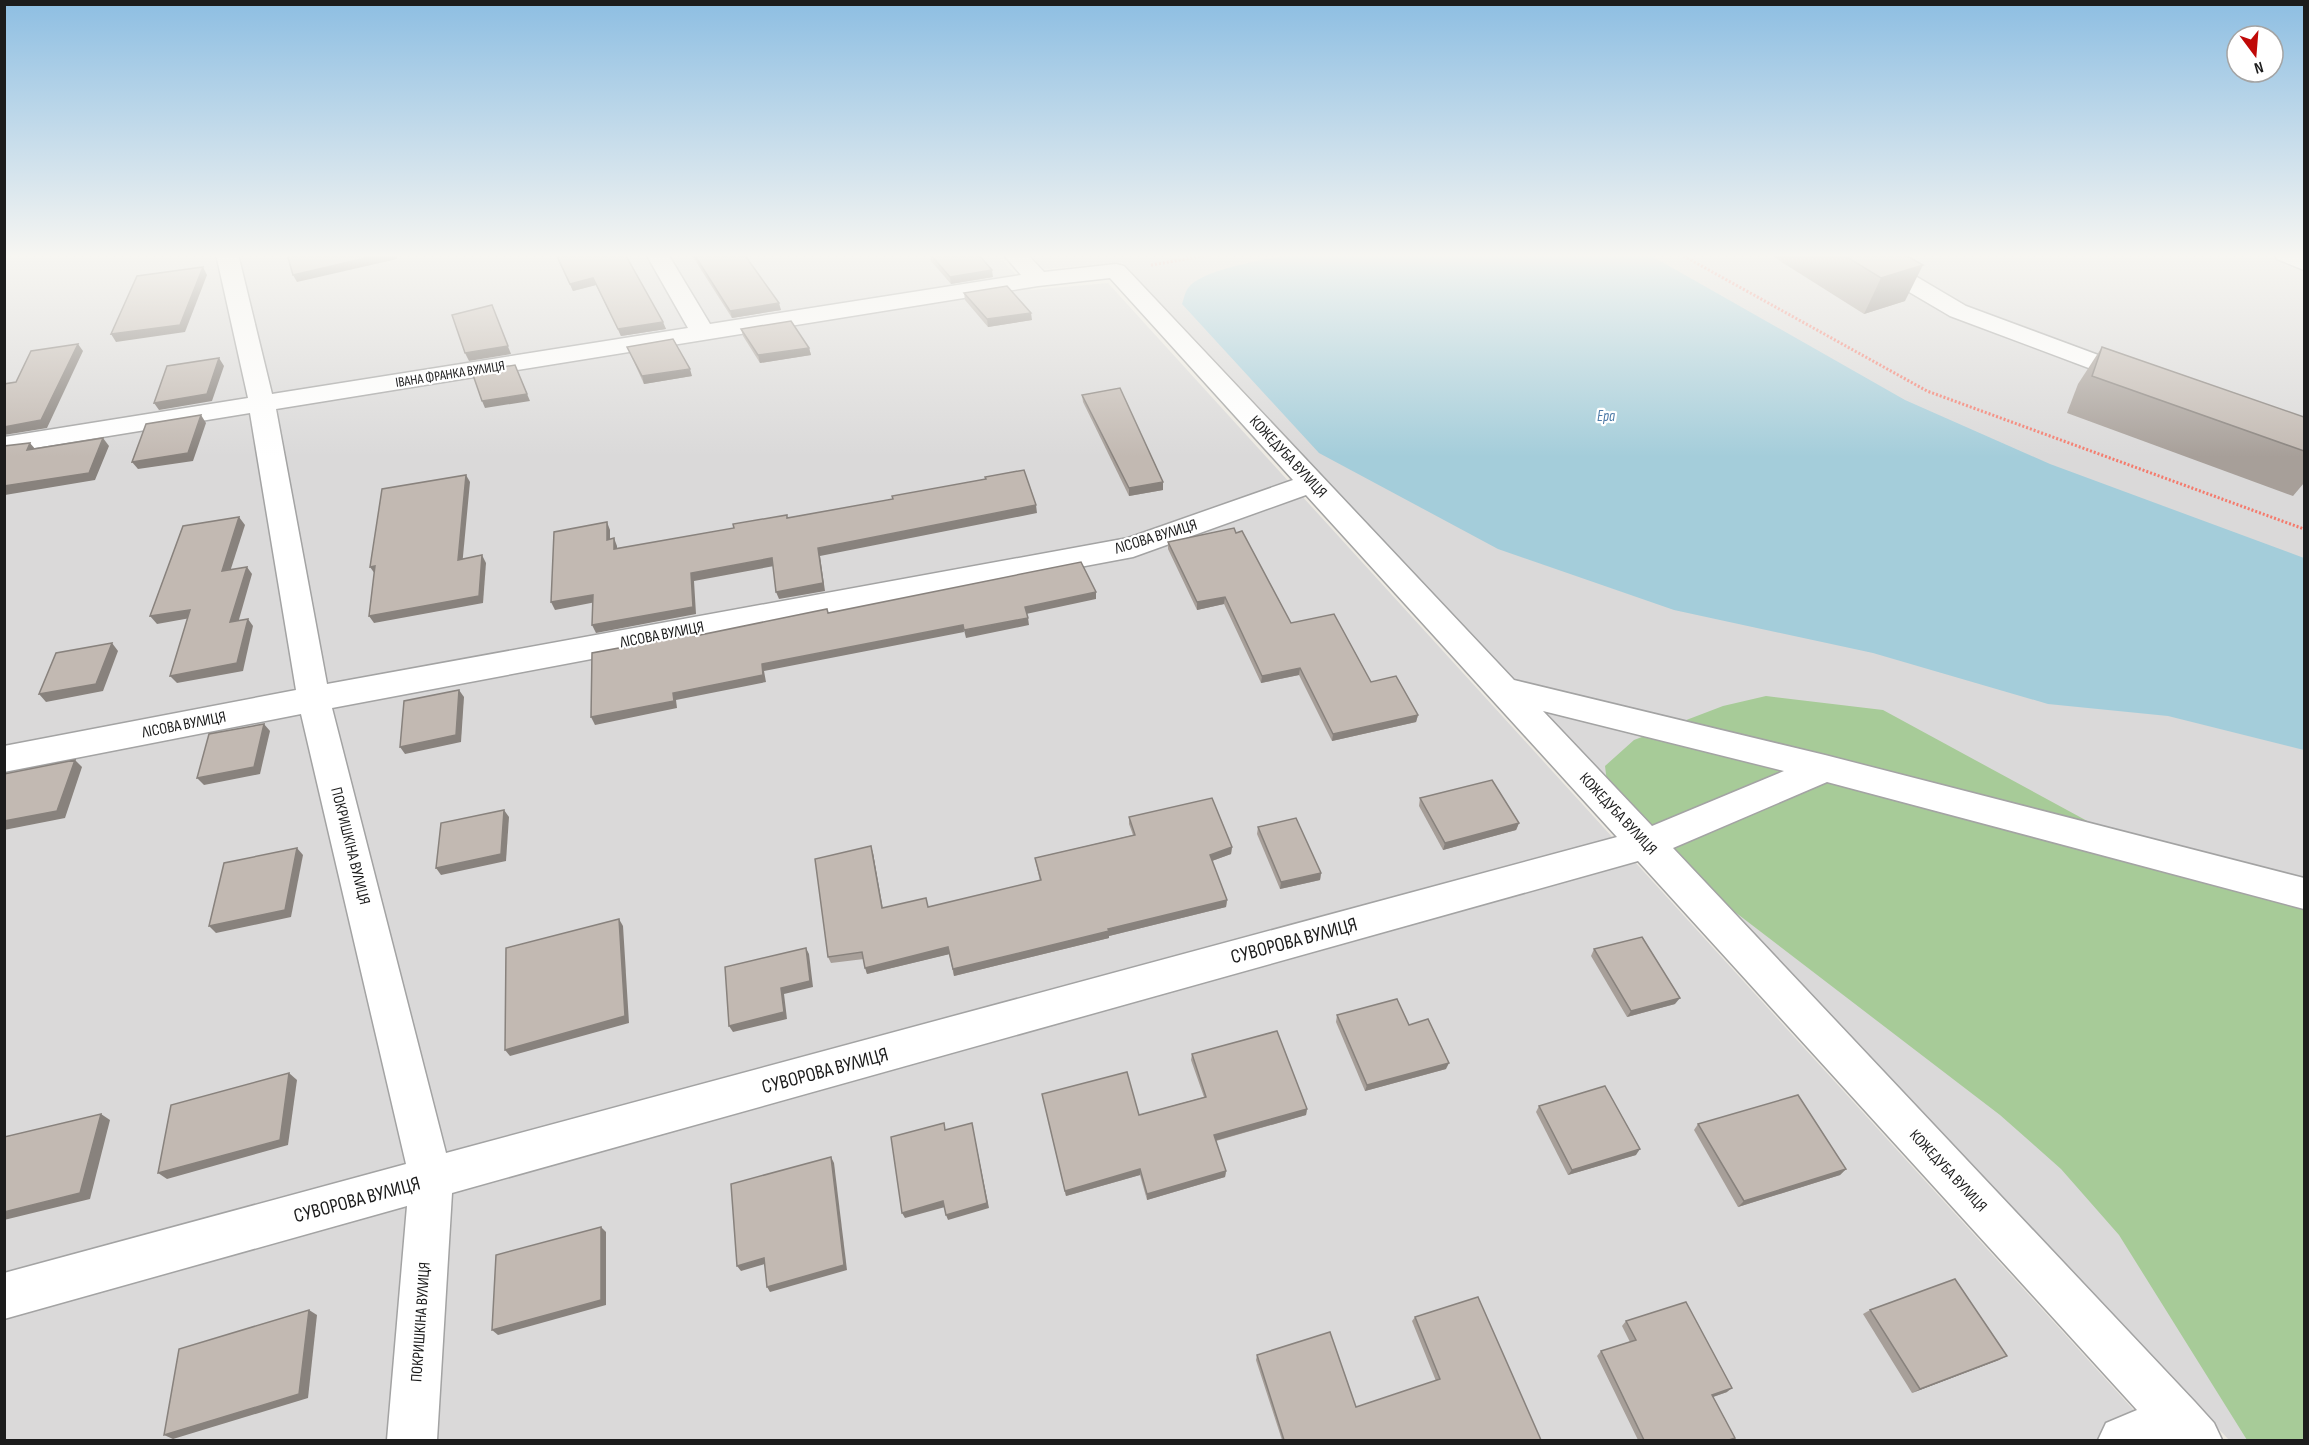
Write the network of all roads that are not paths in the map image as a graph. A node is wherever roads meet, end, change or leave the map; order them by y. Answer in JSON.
{"nodes":[{"id":1,"x":243,"y":321,"type":"edge"},
{"id":2,"x":696,"y":321,"type":"edge"},
{"id":3,"x":775,"y":321,"type":"edge"},
{"id":4,"x":1163,"y":321,"type":"edge"},
{"id":5,"x":1986,"y":321,"type":"edge"},
{"id":6,"x":703,"y":333,"type":"junction"},
{"id":7,"x":2159,"y":387,"type":"edge"},
{"id":8,"x":262,"y":405,"type":"junction"},
{"id":9,"x":4,"y":445,"type":"edge"},
{"id":10,"x":1312,"y":483,"type":"junction"},
{"id":11,"x":1503,"y":689,"type":"junction"},
{"id":12,"x":314,"y":699,"type":"junction"},
{"id":13,"x":4,"y":759,"type":"edge"},
{"id":14,"x":1826,"y":768,"type":"junction"},
{"id":15,"x":1646,"y":844,"type":"junction"},
{"id":16,"x":2304,"y":893,"type":"edge"},
{"id":17,"x":431,"y":1179,"type":"junction"},
{"id":18,"x":4,"y":1296,"type":"edge"},
{"id":19,"x":2187,"y":1430,"type":"edge"},
{"id":20,"x":412,"y":1440,"type":"edge"},
{"id":21,"x":2123,"y":1440,"type":"edge"}],
"edges":[{"from":1,"to":8,"type":"street","name":"ПОКРИШКІНА ВУЛИЦЯ"},
{"from":2,"to":6,"type":"street"},
{"from":3,"to":6,"type":"street","name":"ІВАНА ФРАНКА ВУЛИЦЯ"},
{"from":4,"to":10,"type":"street","name":"КОЖЕДУБА ВУЛИЦЯ"},
{"from":5,"to":7,"type":"street"},
{"from":6,"to":8,"type":"street","name":"ІВАНА ФРАНКА ВУЛИЦЯ"},
{"from":8,"to":9,"type":"street","name":"ІВАНА ФРАНКА ВУЛИЦЯ"},
{"from":8,"to":12,"type":"street","name":"ПОКРИШКІНА ВУЛИЦЯ"},
{"from":10,"to":11,"type":"street","name":"КОЖЕДУБА ВУЛИЦЯ"},
{"from":10,"to":12,"type":"street","name":"ЛІСОВА ВУЛИЦЯ"},
{"from":11,"to":14,"type":"street"},
{"from":11,"to":15,"type":"street","name":"КОЖЕДУБА ВУЛИЦЯ"},
{"from":12,"to":13,"type":"street","name":"ЛІСОВА ВУЛИЦЯ"},
{"from":12,"to":17,"type":"street","name":"ПОКРИШКІНА ВУЛИЦЯ"},
{"from":14,"to":15,"type":"street","name":"СУВОРОВА ВУЛИЦЯ"},
{"from":14,"to":16,"type":"street"},
{"from":15,"to":17,"type":"street","name":"СУВОРОВА ВУЛИЦЯ"},
{"from":15,"to":19,"type":"street","name":"КОЖЕДУБА ВУЛИЦЯ"},
{"from":17,"to":18,"type":"street","name":"СУВОРОВА ВУЛИЦЯ"},
{"from":17,"to":20,"type":"street","name":"ПОКРИШКІНА ВУЛИЦЯ"},
{"from":19,"to":21,"type":"street"}]}
